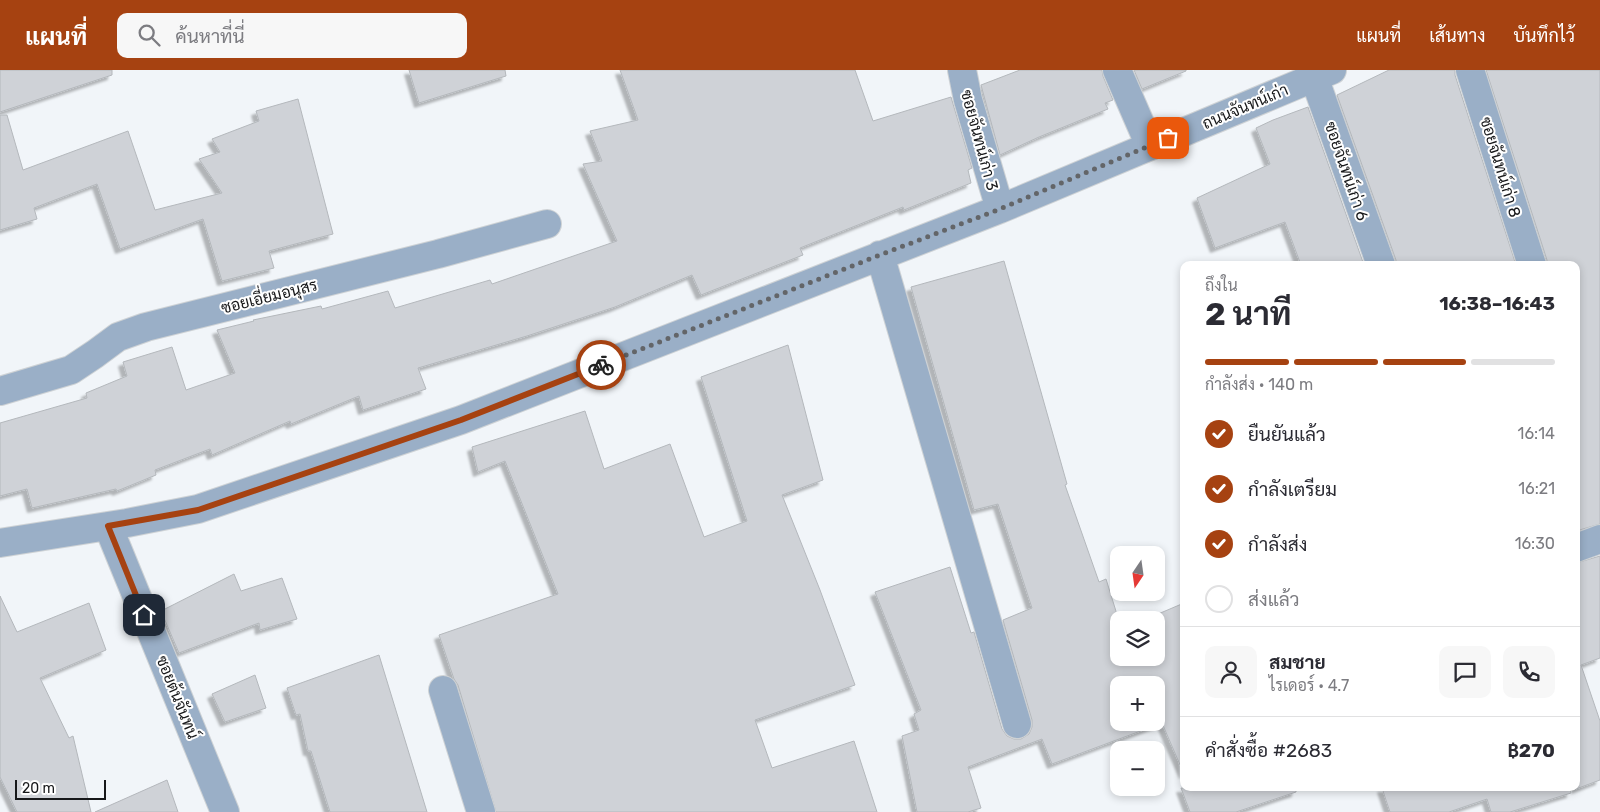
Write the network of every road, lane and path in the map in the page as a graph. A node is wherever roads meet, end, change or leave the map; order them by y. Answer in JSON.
{"nodes":[{"id":1,"x":962,"y":70,"type":"edge"},
{"id":2,"x":1116,"y":70,"type":"edge"},
{"id":3,"x":1470,"y":70,"type":"edge"},
{"id":4,"x":1327,"y":72,"type":"edge"},
{"id":5,"x":1150,"y":146,"type":"junction"},
{"id":6,"x":1000,"y":209,"type":"junction"},
{"id":7,"x":547,"y":224,"type":"dead end"},
{"id":8,"x":880,"y":255,"type":"junction"},
{"id":9,"x":1379,"y":261,"type":"edge"},
{"id":10,"x":1531,"y":261,"type":"edge"},
{"id":11,"x":0,"y":391,"type":"edge"},
{"id":12,"x":108,"y":526,"type":"junction"},
{"id":13,"x":1600,"y":539,"type":"edge"},
{"id":14,"x":0,"y":543,"type":"edge"},
{"id":15,"x":1580,"y":546,"type":"edge"},
{"id":16,"x":443,"y":690,"type":"dead end"},
{"id":17,"x":1017,"y":724,"type":"dead end"},
{"id":18,"x":225,"y":812,"type":"edge"},
{"id":19,"x":481,"y":812,"type":"edge"}],
"edges":[{"from":1,"to":6,"type":"street","name":"ซอยจันทน์เก่า 3"},
{"from":2,"to":5,"type":"street"},
{"from":3,"to":10,"type":"street","name":"ซอยจันทน์เก่า 8"},
{"from":4,"to":5,"type":"street","name":"ถนนจันทน์เก่า"},
{"from":4,"to":9,"type":"street","name":"ซอยจันทน์เก่า 6"},
{"from":5,"to":6,"type":"street","name":"ถนนจันทน์เก่า"},
{"from":6,"to":8,"type":"street","name":"ถนนจันทน์เก่า"},
{"from":7,"to":11,"type":"street","name":"ซอยเอี่ยมอนุสร"},
{"from":8,"to":12,"type":"street","name":"ถนนจันทน์เก่า"},
{"from":8,"to":17,"type":"street"},
{"from":12,"to":14,"type":"street","name":"ถนนจันทน์เก่า"},
{"from":12,"to":18,"type":"street","name":"ซอยต้นจันทน์"},
{"from":13,"to":15,"type":"street"},
{"from":16,"to":19,"type":"street"}]}
